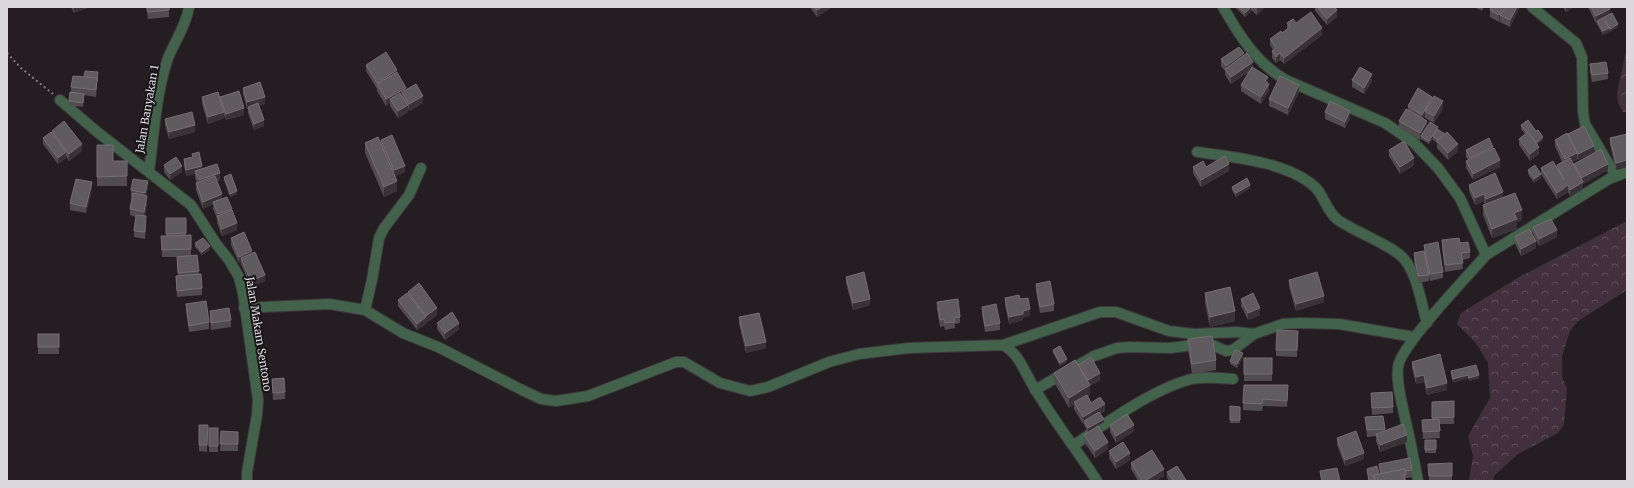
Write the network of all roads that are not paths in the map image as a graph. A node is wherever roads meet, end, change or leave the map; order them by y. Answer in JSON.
{"nodes":[{"id":1,"x":189,"y":7,"type":"edge"},
{"id":2,"x":1223,"y":7,"type":"edge"},
{"id":3,"x":1532,"y":7,"type":"edge"},
{"id":4,"x":60,"y":100,"type":"road end"},
{"id":5,"x":1197,"y":152,"type":"dead end"},
{"id":6,"x":421,"y":168,"type":"dead end"},
{"id":7,"x":149,"y":171,"type":"junction"},
{"id":8,"x":1627,"y":172,"type":"edge"},
{"id":9,"x":1616,"y":176,"type":"junction"},
{"id":10,"x":1486,"y":256,"type":"junction"},
{"id":11,"x":244,"y":308,"type":"junction"},
{"id":12,"x":364,"y":310,"type":"junction"},
{"id":13,"x":1427,"y":323,"type":"junction"},
{"id":14,"x":1254,"y":334,"type":"junction"},
{"id":15,"x":1414,"y":337,"type":"junction"},
{"id":16,"x":1003,"y":345,"type":"junction"},
{"id":17,"x":1233,"y":379,"type":"dead end"},
{"id":18,"x":1035,"y":390,"type":"junction"},
{"id":19,"x":1074,"y":446,"type":"junction"},
{"id":20,"x":248,"y":481,"type":"edge"},
{"id":21,"x":1097,"y":481,"type":"edge"},
{"id":22,"x":1418,"y":481,"type":"edge"}],
"edges":[{"from":1,"to":7,"type":"street","name":"Jalan Banyakan 1"},
{"from":2,"to":10,"type":"street"},
{"from":3,"to":9,"type":"street"},
{"from":4,"to":7,"type":"street","name":"Jalan Makam Sentono"},
{"from":5,"to":13,"type":"street"},
{"from":6,"to":12,"type":"street"},
{"from":7,"to":11,"type":"street","name":"Jalan Makam Sentono"},
{"from":8,"to":9,"type":"street"},
{"from":9,"to":10,"type":"street"},
{"from":10,"to":13,"type":"street"},
{"from":11,"to":12,"type":"street"},
{"from":11,"to":20,"type":"street","name":"Jalan Makam Sentono"},
{"from":12,"to":16,"type":"street"},
{"from":13,"to":15,"type":"street"},
{"from":14,"to":15,"type":"street"},
{"from":14,"to":16,"type":"street"},
{"from":14,"to":18,"type":"street"},
{"from":15,"to":22,"type":"street"},
{"from":16,"to":18,"type":"street"},
{"from":17,"to":19,"type":"street"},
{"from":18,"to":19,"type":"street"},
{"from":19,"to":21,"type":"street"}]}
